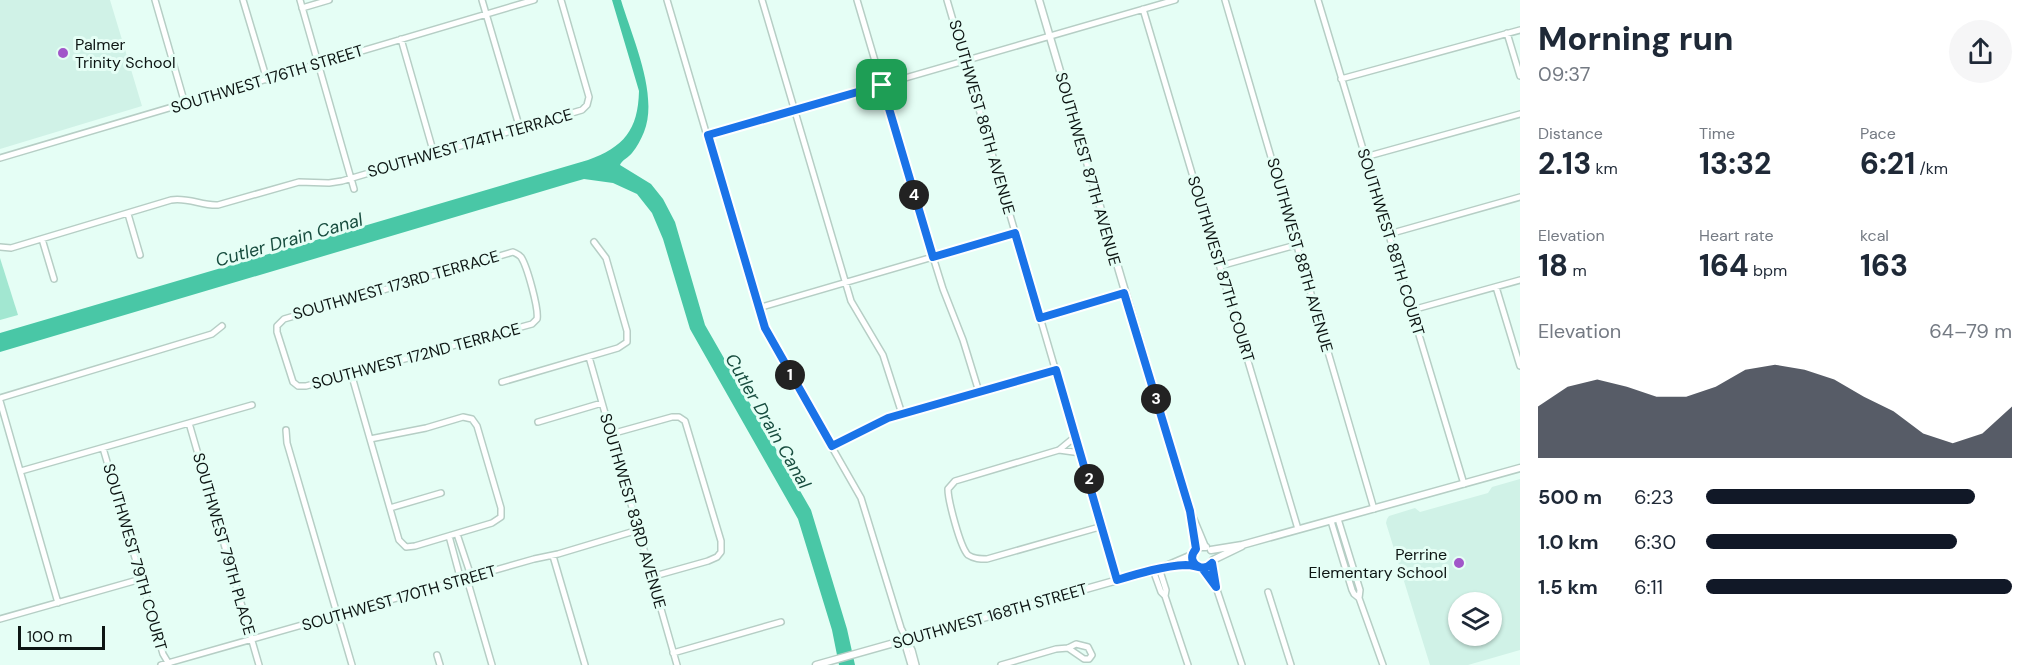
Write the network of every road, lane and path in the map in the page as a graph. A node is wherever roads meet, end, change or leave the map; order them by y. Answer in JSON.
{"nodes":[{"id":1,"x":155,"y":0,"type":"edge"},
{"id":2,"x":243,"y":0,"type":"edge"},
{"id":3,"x":300,"y":0,"type":"edge"},
{"id":4,"x":328,"y":0,"type":"edge"},
{"id":5,"x":482,"y":0,"type":"edge"},
{"id":6,"x":534,"y":0,"type":"edge"},
{"id":7,"x":561,"y":0,"type":"edge"},
{"id":8,"x":667,"y":0,"type":"edge"},
{"id":9,"x":762,"y":0,"type":"edge"},
{"id":10,"x":856,"y":0,"type":"edge"},
{"id":11,"x":948,"y":0,"type":"edge"},
{"id":12,"x":1039,"y":0,"type":"edge"},
{"id":13,"x":1175,"y":0,"type":"edge"},
{"id":14,"x":1225,"y":0,"type":"edge"},
{"id":15,"x":1318,"y":0,"type":"edge"},
{"id":16,"x":302,"y":8,"type":"junction"},
{"id":17,"x":1143,"y":9,"type":"junction"},
{"id":18,"x":486,"y":14,"type":"junction"},
{"id":19,"x":1520,"y":30,"type":"edge"},
{"id":20,"x":1507,"y":33,"type":"junction"},
{"id":21,"x":1049,"y":36,"type":"junction"},
{"id":22,"x":401,"y":39,"type":"junction"},
{"id":23,"x":965,"y":60,"type":"junction"},
{"id":24,"x":318,"y":64,"type":"junction"},
{"id":25,"x":1520,"y":76,"type":"edge"},
{"id":26,"x":1341,"y":79,"type":"junction"},
{"id":27,"x":267,"y":80,"type":"junction"},
{"id":28,"x":882,"y":85,"type":"junction"},
{"id":29,"x":186,"y":104,"type":"junction"},
{"id":30,"x":794,"y":111,"type":"junction"},
{"id":31,"x":1520,"y":114,"type":"edge"},
{"id":32,"x":520,"y":129,"type":"junction"},
{"id":33,"x":708,"y":135,"type":"junction"},
{"id":34,"x":434,"y":154,"type":"junction"},
{"id":35,"x":1365,"y":157,"type":"junction"},
{"id":36,"x":0,"y":158,"type":"edge"},
{"id":37,"x":351,"y":178,"type":"junction"},
{"id":38,"x":354,"y":189,"type":"dead end"},
{"id":39,"x":1520,"y":197,"type":"edge"},
{"id":40,"x":128,"y":214,"type":"junction"},
{"id":41,"x":1015,"y":233,"type":"junction"},
{"id":42,"x":1389,"y":234,"type":"junction"},
{"id":43,"x":42,"y":239,"type":"junction"},
{"id":44,"x":594,"y":242,"type":"dead end"},
{"id":45,"x":1296,"y":245,"type":"junction"},
{"id":46,"x":0,"y":248,"type":"edge"},
{"id":47,"x":516,"y":253,"type":"joint"},
{"id":48,"x":140,"y":255,"type":"dead end"},
{"id":49,"x":933,"y":257,"type":"junction"},
{"id":50,"x":1220,"y":266,"type":"junction"},
{"id":51,"x":54,"y":279,"type":"dead end"},
{"id":52,"x":1520,"y":280,"type":"edge"},
{"id":53,"x":845,"y":283,"type":"junction"},
{"id":54,"x":1496,"y":287,"type":"junction"},
{"id":55,"x":1124,"y":293,"type":"junction"},
{"id":56,"x":758,"y":308,"type":"junction"},
{"id":57,"x":1412,"y":310,"type":"junction"},
{"id":58,"x":1040,"y":318,"type":"junction"},
{"id":59,"x":222,"y":326,"type":"dead end"},
{"id":60,"x":589,"y":357,"type":"junction"},
{"id":61,"x":1520,"y":366,"type":"edge"},
{"id":62,"x":1056,"y":370,"type":"junction"},
{"id":63,"x":351,"y":373,"type":"junction"},
{"id":64,"x":502,"y":382,"type":"dead end"},
{"id":65,"x":295,"y":384,"type":"joint"},
{"id":66,"x":979,"y":392,"type":"junction"},
{"id":67,"x":0,"y":399,"type":"edge"},
{"id":68,"x":602,"y":403,"type":"junction"},
{"id":69,"x":252,"y":405,"type":"dead end"},
{"id":70,"x":902,"y":414,"type":"junction"},
{"id":71,"x":538,"y":422,"type":"dead end"},
{"id":72,"x":189,"y":423,"type":"junction"},
{"id":73,"x":286,"y":430,"type":"dead end"},
{"id":74,"x":611,"y":434,"type":"junction"},
{"id":75,"x":1076,"y":436,"type":"junction"},
{"id":76,"x":370,"y":439,"type":"junction"},
{"id":77,"x":832,"y":446,"type":"junction"},
{"id":78,"x":103,"y":448,"type":"junction"},
{"id":79,"x":1059,"y":450,"type":"junction"},
{"id":80,"x":1081,"y":453,"type":"junction"},
{"id":81,"x":1520,"y":468,"type":"edge"},
{"id":82,"x":21,"y":471,"type":"junction"},
{"id":83,"x":1464,"y":484,"type":"junction"},
{"id":84,"x":441,"y":493,"type":"dead end"},
{"id":85,"x":390,"y":508,"type":"junction"},
{"id":86,"x":1374,"y":509,"type":"junction"},
{"id":87,"x":1190,"y":511,"type":"junction"},
{"id":88,"x":1334,"y":520,"type":"junction"},
{"id":89,"x":1103,"y":526,"type":"junction"},
{"id":90,"x":638,"y":530,"type":"junction"},
{"id":91,"x":1298,"y":530,"type":"junction"},
{"id":92,"x":457,"y":534,"type":"junction"},
{"id":93,"x":449,"y":536,"type":"junction"},
{"id":94,"x":1242,"y":545,"type":"junction"},
{"id":95,"x":1208,"y":548,"type":"junction"},
{"id":96,"x":1194,"y":552,"type":"junction"},
{"id":97,"x":554,"y":556,"type":"junction"},
{"id":98,"x":1213,"y":561,"type":"junction"},
{"id":99,"x":1198,"y":567,"type":"junction"},
{"id":100,"x":1159,"y":568,"type":"junction"},
{"id":101,"x":651,"y":577,"type":"junction"},
{"id":102,"x":141,"y":579,"type":"junction"},
{"id":103,"x":467,"y":579,"type":"junction"},
{"id":104,"x":1117,"y":580,"type":"junction"},
{"id":105,"x":1216,"y":587,"type":"junction"},
{"id":106,"x":1268,"y":592,"type":"dead end"},
{"id":107,"x":58,"y":603,"type":"junction"},
{"id":108,"x":338,"y":615,"type":"junction"},
{"id":109,"x":0,"y":619,"type":"edge"},
{"id":110,"x":781,"y":622,"type":"dead end"},
{"id":111,"x":252,"y":639,"type":"junction"},
{"id":112,"x":906,"y":639,"type":"junction"},
{"id":113,"x":1068,"y":648,"type":"dead end"},
{"id":114,"x":673,"y":653,"type":"junction"},
{"id":115,"x":437,"y":656,"type":"dead end"},
{"id":116,"x":169,"y":664,"type":"edge"},
{"id":117,"x":161,"y":665,"type":"edge"},
{"id":118,"x":259,"y":665,"type":"edge"},
{"id":119,"x":352,"y":665,"type":"edge"},
{"id":120,"x":440,"y":665,"type":"edge"},
{"id":121,"x":492,"y":665,"type":"edge"},
{"id":122,"x":585,"y":665,"type":"edge"},
{"id":123,"x":677,"y":665,"type":"edge"},
{"id":124,"x":816,"y":665,"type":"edge"},
{"id":125,"x":914,"y":665,"type":"edge"},
{"id":126,"x":1001,"y":665,"type":"edge"},
{"id":127,"x":1188,"y":665,"type":"edge"},
{"id":128,"x":1242,"y":665,"type":"edge"},
{"id":129,"x":1291,"y":665,"type":"edge"},
{"id":130,"x":1383,"y":665,"type":"edge"}],
"edges":[{"from":1,"to":29,"type":"street"},
{"from":2,"to":27,"type":"street"},
{"from":3,"to":16,"type":"street"},
{"from":4,"to":16,"type":"street"},
{"from":5,"to":18,"type":"street"},
{"from":6,"to":18,"type":"street","name":"SOUTHWEST 176TH STREET"},
{"from":7,"to":32,"type":"street","name":"SOUTHWEST 174TH TERRACE"},
{"from":8,"to":33,"type":"street"},
{"from":9,"to":30,"type":"street"},
{"from":10,"to":28,"type":"street"},
{"from":11,"to":23,"type":"street","name":"SOUTHWEST 86TH AVENUE"},
{"from":12,"to":21,"type":"street","name":"SOUTHWEST 87TH AVENUE"},
{"from":13,"to":17,"type":"street"},
{"from":14,"to":45,"type":"street","name":"SOUTHWEST 88TH AVENUE"},
{"from":15,"to":26,"type":"street","name":"SOUTHWEST 88TH COURT"},
{"from":16,"to":24,"type":"street"},
{"from":17,"to":21,"type":"street"},
{"from":17,"to":50,"type":"street","name":"SOUTHWEST 87TH COURT"},
{"from":18,"to":22,"type":"street","name":"SOUTHWEST 176TH STREET"},
{"from":18,"to":32,"type":"street"},
{"from":19,"to":20,"type":"street"},
{"from":20,"to":25,"type":"street"},
{"from":20,"to":26,"type":"street"},
{"from":21,"to":23,"type":"street"},
{"from":21,"to":55,"type":"street","name":"SOUTHWEST 87TH AVENUE"},
{"from":22,"to":24,"type":"street","name":"SOUTHWEST 176TH STREET"},
{"from":22,"to":34,"type":"street"},
{"from":23,"to":28,"type":"street"},
{"from":23,"to":41,"type":"street","name":"SOUTHWEST 86TH AVENUE"},
{"from":24,"to":27,"type":"street","name":"SOUTHWEST 176TH STREET"},
{"from":24,"to":37,"type":"street"},
{"from":26,"to":35,"type":"street","name":"SOUTHWEST 88TH COURT"},
{"from":27,"to":29,"type":"street","name":"SOUTHWEST 176TH STREET"},
{"from":28,"to":30,"type":"street"},
{"from":28,"to":49,"type":"street"},
{"from":29,"to":36,"type":"street","name":"SOUTHWEST 176TH STREET"},
{"from":30,"to":33,"type":"street"},
{"from":30,"to":53,"type":"street"},
{"from":31,"to":35,"type":"street"},
{"from":32,"to":34,"type":"street","name":"SOUTHWEST 174TH TERRACE"},
{"from":33,"to":56,"type":"street"},
{"from":34,"to":37,"type":"street","name":"SOUTHWEST 174TH TERRACE"},
{"from":35,"to":42,"type":"street","name":"SOUTHWEST 88TH COURT"},
{"from":37,"to":38,"type":"street"},
{"from":37,"to":40,"type":"street","name":"SOUTHWEST 174TH TERRACE"},
{"from":39,"to":42,"type":"street"},
{"from":40,"to":43,"type":"street","name":"SOUTHWEST 174TH TERRACE"},
{"from":40,"to":48,"type":"street"},
{"from":41,"to":49,"type":"street"},
{"from":41,"to":58,"type":"street","name":"SOUTHWEST 86TH AVENUE"},
{"from":42,"to":57,"type":"street","name":"SOUTHWEST 88TH COURT"},
{"from":43,"to":46,"type":"street","name":"SOUTHWEST 174TH TERRACE"},
{"from":43,"to":51,"type":"street"},
{"from":44,"to":60,"type":"street"},
{"from":45,"to":50,"type":"street"},
{"from":45,"to":86,"type":"street","name":"SOUTHWEST 88TH AVENUE"},
{"from":47,"to":63,"type":"street","name":"SOUTHWEST 172ND TERRACE"},
{"from":47,"to":65,"type":"street","name":"SOUTHWEST 173RD TERRACE"},
{"from":49,"to":53,"type":"street"},
{"from":49,"to":66,"type":"street"},
{"from":50,"to":91,"type":"street","name":"SOUTHWEST 87TH COURT"},
{"from":52,"to":54,"type":"street"},
{"from":53,"to":56,"type":"street"},
{"from":53,"to":70,"type":"street"},
{"from":54,"to":57,"type":"street"},
{"from":54,"to":61,"type":"street"},
{"from":55,"to":58,"type":"street"},
{"from":55,"to":87,"type":"street","name":"SOUTHWEST 87TH AVENUE"},
{"from":56,"to":77,"type":"street"},
{"from":57,"to":83,"type":"street","name":"SOUTHWEST 88TH COURT"},
{"from":58,"to":62,"type":"street","name":"SOUTHWEST 86TH AVENUE"},
{"from":59,"to":67,"type":"street"},
{"from":60,"to":64,"type":"street"},
{"from":60,"to":68,"type":"street","name":"SOUTHWEST 83RD AVENUE"},
{"from":62,"to":66,"type":"street"},
{"from":62,"to":75,"type":"street","name":"SOUTHWEST 86TH AVENUE"},
{"from":63,"to":65,"type":"street","name":"SOUTHWEST 172ND TERRACE"},
{"from":63,"to":76,"type":"street"},
{"from":66,"to":70,"type":"street"},
{"from":67,"to":82,"type":"street"},
{"from":68,"to":71,"type":"street"},
{"from":68,"to":74,"type":"street","name":"SOUTHWEST 83RD AVENUE"},
{"from":69,"to":72,"type":"street"},
{"from":70,"to":77,"type":"street"},
{"from":72,"to":78,"type":"street"},
{"from":72,"to":111,"type":"street","name":"SOUTHWEST 79TH PLACE"},
{"from":73,"to":108,"type":"street"},
{"from":74,"to":90,"type":"street","name":"SOUTHWEST 83RD AVENUE"},
{"from":74,"to":101,"type":"street"},
{"from":75,"to":79,"type":"street"},
{"from":75,"to":80,"type":"street","name":"SOUTHWEST 86TH AVENUE"},
{"from":76,"to":85,"type":"street"},
{"from":76,"to":92,"type":"street"},
{"from":77,"to":112,"type":"street"},
{"from":78,"to":82,"type":"street"},
{"from":78,"to":102,"type":"street","name":"SOUTHWEST 79TH COURT"},
{"from":79,"to":80,"type":"street"},
{"from":79,"to":89,"type":"street"},
{"from":80,"to":89,"type":"street","name":"SOUTHWEST 86TH AVENUE"},
{"from":81,"to":83,"type":"street"},
{"from":82,"to":107,"type":"street"},
{"from":83,"to":86,"type":"street"},
{"from":84,"to":85,"type":"street"},
{"from":85,"to":93,"type":"street"},
{"from":86,"to":88,"type":"street"},
{"from":87,"to":95,"type":"street","name":"SOUTHWEST 87TH AVENUE"},
{"from":87,"to":96,"type":"street","name":"SOUTHWEST 87TH AVENUE"},
{"from":88,"to":91,"type":"street"},
{"from":88,"to":130,"type":"street"},
{"from":89,"to":104,"type":"street","name":"SOUTHWEST 86TH AVENUE"},
{"from":90,"to":97,"type":"street","name":"SOUTHWEST 170TH STREET"},
{"from":90,"to":101,"type":"street","name":"SOUTHWEST 83RD AVENUE"},
{"from":91,"to":94,"type":"street"},
{"from":92,"to":93,"type":"street"},
{"from":92,"to":103,"type":"street"},
{"from":93,"to":103,"type":"street"},
{"from":94,"to":95,"type":"street"},
{"from":94,"to":98,"type":"street"},
{"from":95,"to":96,"type":"street","name":"SOUTHWEST 168TH STREET"},
{"from":95,"to":98,"type":"street","name":"SOUTHWEST 87TH AVENUE"},
{"from":96,"to":99,"type":"street","name":"SOUTHWEST 87TH AVENUE"},
{"from":96,"to":100,"type":"street","name":"SOUTHWEST 168TH STREET"},
{"from":97,"to":103,"type":"street","name":"SOUTHWEST 170TH STREET"},
{"from":97,"to":122,"type":"street"},
{"from":98,"to":99,"type":"street"},
{"from":98,"to":105,"type":"street"},
{"from":99,"to":100,"type":"street","name":"SOUTHWEST 168TH STREET"},
{"from":99,"to":105,"type":"street"},
{"from":100,"to":104,"type":"street","name":"SOUTHWEST 168TH STREET"},
{"from":100,"to":127,"type":"street"},
{"from":101,"to":114,"type":"street","name":"SOUTHWEST 83RD AVENUE"},
{"from":102,"to":107,"type":"street"},
{"from":102,"to":116,"type":"street","name":"SOUTHWEST 79TH COURT"},
{"from":103,"to":108,"type":"street","name":"SOUTHWEST 170TH STREET"},
{"from":103,"to":121,"type":"street"},
{"from":104,"to":112,"type":"street","name":"SOUTHWEST 168TH STREET"},
{"from":105,"to":128,"type":"street"},
{"from":106,"to":129,"type":"street"},
{"from":107,"to":109,"type":"street"},
{"from":108,"to":111,"type":"street","name":"SOUTHWEST 170TH STREET"},
{"from":108,"to":119,"type":"street"},
{"from":110,"to":114,"type":"street"},
{"from":111,"to":116,"type":"street","name":"SOUTHWEST 170TH STREET"},
{"from":111,"to":118,"type":"street","name":"SOUTHWEST 79TH PLACE"},
{"from":112,"to":124,"type":"street","name":"SOUTHWEST 168TH STREET"},
{"from":112,"to":125,"type":"street"},
{"from":113,"to":126,"type":"street"},
{"from":114,"to":123,"type":"street","name":"SOUTHWEST 83RD AVENUE"},
{"from":115,"to":120,"type":"street"},
{"from":116,"to":117,"type":"street","name":"SOUTHWEST 170TH STREET"}]}
